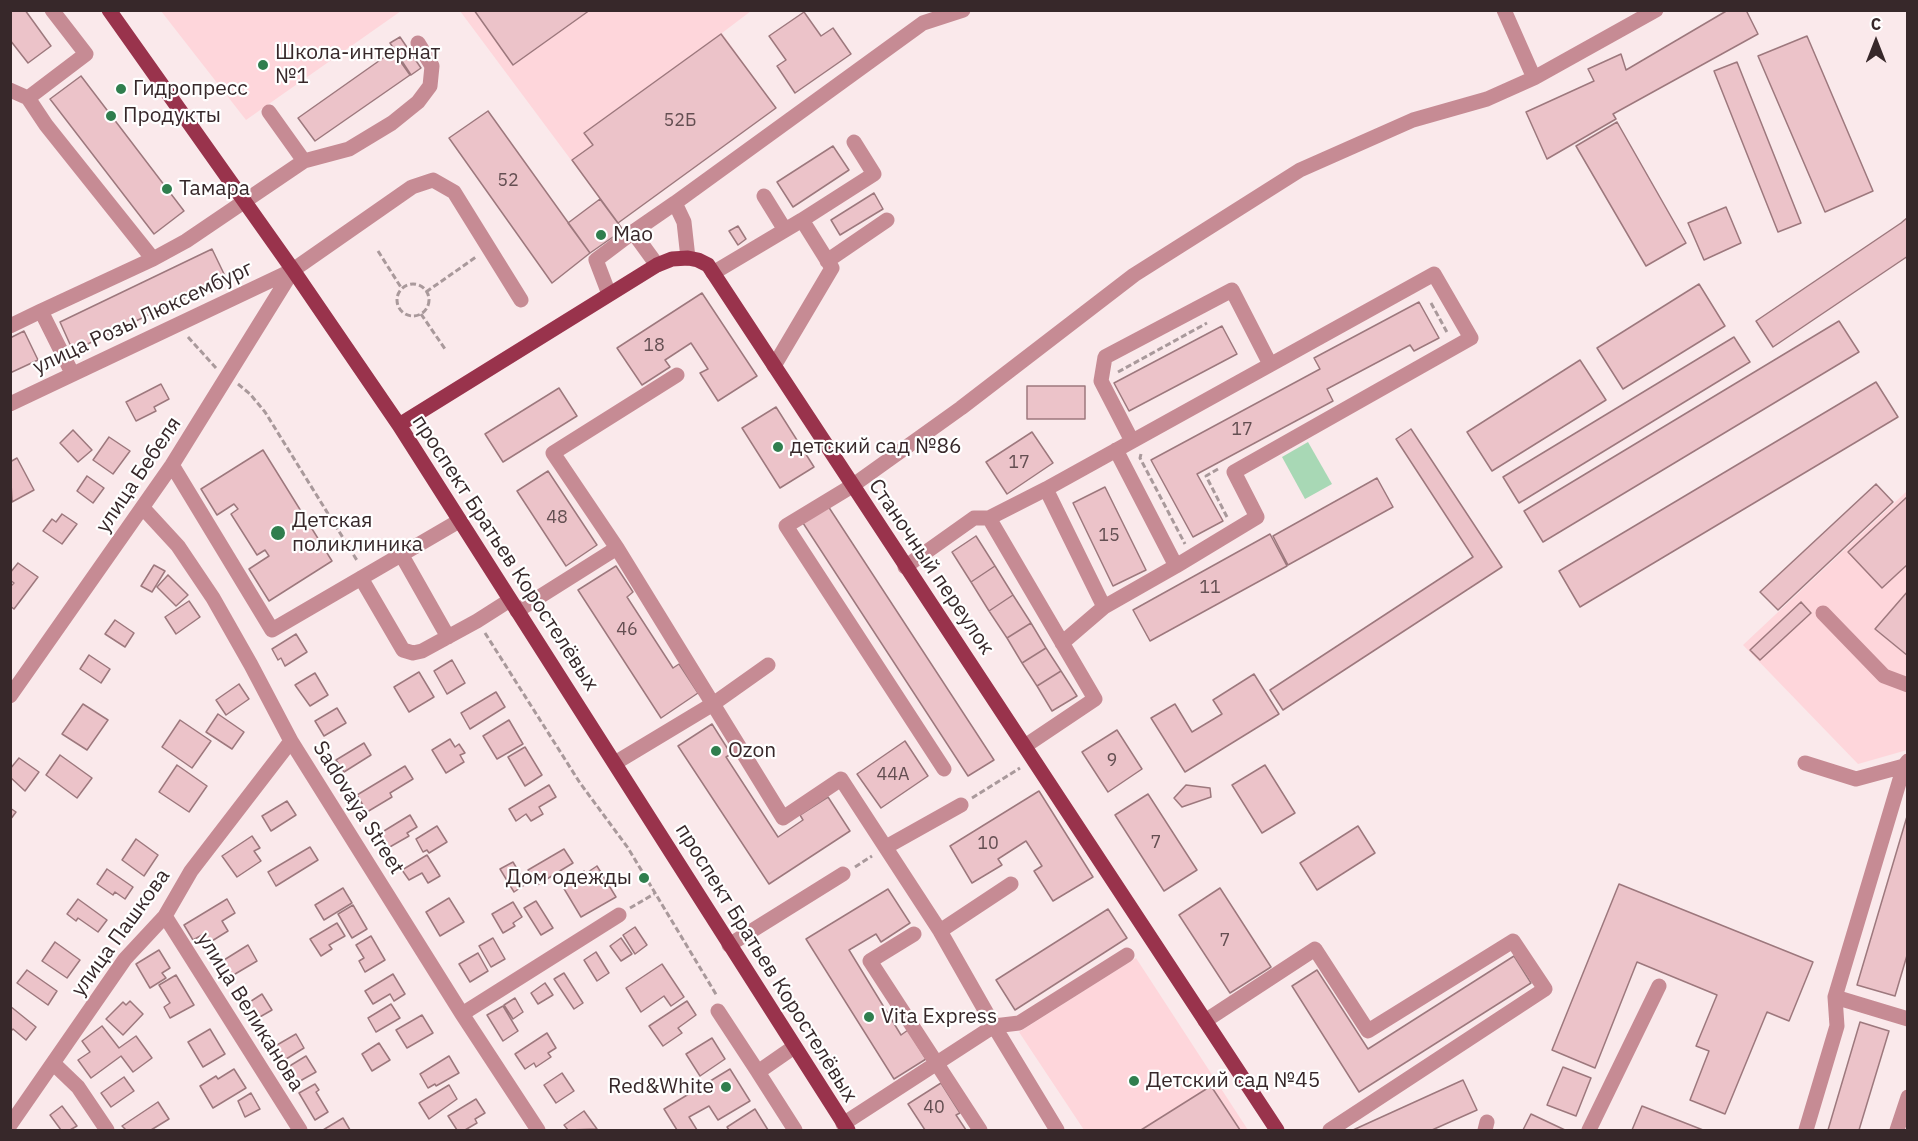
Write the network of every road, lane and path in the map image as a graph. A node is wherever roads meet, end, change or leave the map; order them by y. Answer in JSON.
{"nodes":[{"id":1,"x":52,"y":10,"type":"edge"},
{"id":2,"x":109,"y":10,"type":"edge"},
{"id":3,"x":963,"y":10,"type":"edge"},
{"id":4,"x":1504,"y":10,"type":"edge"},
{"id":5,"x":1656,"y":10,"type":"edge"},
{"id":6,"x":418,"y":44,"type":"dead end"},
{"id":7,"x":1534,"y":78,"type":"junction"},
{"id":8,"x":10,"y":90,"type":"edge"},
{"id":9,"x":28,"y":98,"type":"junction"},
{"id":10,"x":269,"y":112,"type":"dead end"},
{"id":11,"x":854,"y":142,"type":"dead end"},
{"id":12,"x":304,"y":161,"type":"junction"},
{"id":13,"x":764,"y":196,"type":"dead end"},
{"id":14,"x":245,"y":202,"type":"junction"},
{"id":15,"x":675,"y":203,"type":"junction"},
{"id":16,"x":802,"y":220,"type":"junction"},
{"id":17,"x":887,"y":220,"type":"dead end"},
{"id":18,"x":785,"y":230,"type":"junction"},
{"id":19,"x":633,"y":232,"type":"junction"},
{"id":20,"x":489,"y":248,"type":"junction"},
{"id":21,"x":378,"y":251,"type":"dead end"},
{"id":22,"x":688,"y":258,"type":"junction"},
{"id":23,"x":153,"y":259,"type":"junction"},
{"id":24,"x":827,"y":261,"type":"junction"},
{"id":25,"x":657,"y":265,"type":"junction"},
{"id":26,"x":293,"y":270,"type":"junction"},
{"id":27,"x":713,"y":273,"type":"junction"},
{"id":28,"x":402,"y":289,"type":"junction"},
{"id":29,"x":426,"y":292,"type":"junction"},
{"id":30,"x":609,"y":294,"type":"junction"},
{"id":31,"x":521,"y":300,"type":"dead end"},
{"id":32,"x":1430,"y":301,"type":"dead end"},
{"id":33,"x":42,"y":311,"type":"junction"},
{"id":34,"x":421,"y":314,"type":"junction"},
{"id":35,"x":1216,"y":318,"type":"dead end"},
{"id":36,"x":180,"y":323,"type":"junction"},
{"id":37,"x":10,"y":326,"type":"edge"},
{"id":38,"x":1452,"y":342,"type":"dead end"},
{"id":39,"x":445,"y":349,"type":"dead end"},
{"id":40,"x":1270,"y":364,"type":"junction"},
{"id":41,"x":774,"y":366,"type":"junction"},
{"id":42,"x":72,"y":373,"type":"junction"},
{"id":43,"x":677,"y":375,"type":"dead end"},
{"id":44,"x":227,"y":377,"type":"junction"},
{"id":45,"x":1101,"y":381,"type":"junction"},
{"id":46,"x":10,"y":404,"type":"edge"},
{"id":47,"x":399,"y":425,"type":"junction"},
{"id":48,"x":1137,"y":446,"type":"junction"},
{"id":49,"x":1116,"y":450,"type":"junction"},
{"id":50,"x":172,"y":465,"type":"junction"},
{"id":51,"x":1234,"y":472,"type":"junction"},
{"id":52,"x":852,"y":486,"type":"junction"},
{"id":53,"x":1046,"y":489,"type":"junction"},
{"id":54,"x":143,"y":508,"type":"junction"},
{"id":55,"x":988,"y":518,"type":"junction"},
{"id":56,"x":459,"y":521,"type":"junction"},
{"id":57,"x":1230,"y":523,"type":"dead end"},
{"id":58,"x":1187,"y":547,"type":"dead end"},
{"id":59,"x":617,"y":548,"type":"junction"},
{"id":60,"x":401,"y":554,"type":"junction"},
{"id":61,"x":1176,"y":566,"type":"junction"},
{"id":62,"x":905,"y":567,"type":"junction"},
{"id":63,"x":361,"y":578,"type":"junction"},
{"id":64,"x":513,"y":605,"type":"junction"},
{"id":65,"x":1104,"y":607,"type":"junction"},
{"id":66,"x":1823,"y":614,"type":"dead end"},
{"id":67,"x":477,"y":621,"type":"junction"},
{"id":68,"x":448,"y":637,"type":"junction"},
{"id":69,"x":1062,"y":643,"type":"junction"},
{"id":70,"x":768,"y":665,"type":"dead end"},
{"id":71,"x":1908,"y":685,"type":"edge"},
{"id":72,"x":10,"y":696,"type":"edge"},
{"id":73,"x":712,"y":704,"type":"junction"},
{"id":74,"x":291,"y":741,"type":"junction"},
{"id":75,"x":1025,"y":746,"type":"junction"},
{"id":76,"x":1033,"y":759,"type":"junction"},
{"id":77,"x":615,"y":763,"type":"junction"},
{"id":78,"x":1804,"y":763,"type":"dead end"},
{"id":79,"x":1906,"y":763,"type":"edge"},
{"id":80,"x":944,"y":768,"type":"dead end"},
{"id":81,"x":961,"y":805,"type":"joint"},
{"id":82,"x":886,"y":847,"type":"junction"},
{"id":83,"x":843,"y":874,"type":"joint"},
{"id":84,"x":1011,"y":884,"type":"dead end"},
{"id":85,"x":654,"y":894,"type":"junction"},
{"id":86,"x":620,"y":915,"type":"joint"},
{"id":87,"x":165,"y":916,"type":"junction"},
{"id":88,"x":940,"y":931,"type":"junction"},
{"id":89,"x":914,"y":934,"type":"dead end"},
{"id":90,"x":729,"y":945,"type":"junction"},
{"id":91,"x":1127,"y":955,"type":"dead end"},
{"id":92,"x":1659,"y":986,"type":"dead end"},
{"id":93,"x":1836,"y":996,"type":"junction"},
{"id":94,"x":719,"y":1006,"type":"joint"},
{"id":95,"x":462,"y":1014,"type":"junction"},
{"id":96,"x":1908,"y":1019,"type":"edge"},
{"id":97,"x":1205,"y":1022,"type":"junction"},
{"id":98,"x":994,"y":1026,"type":"junction"},
{"id":99,"x":794,"y":1047,"type":"junction"},
{"id":100,"x":53,"y":1063,"type":"junction"},
{"id":101,"x":937,"y":1065,"type":"junction"},
{"id":102,"x":758,"y":1072,"type":"junction"},
{"id":103,"x":1908,"y":1097,"type":"edge"},
{"id":104,"x":10,"y":1125,"type":"edge"},
{"id":105,"x":845,"y":1127,"type":"edge"},
{"id":106,"x":1051,"y":1129,"type":"edge"},
{"id":107,"x":795,"y":1130,"type":"edge"},
{"id":108,"x":107,"y":1131,"type":"edge"},
{"id":109,"x":300,"y":1131,"type":"edge"},
{"id":110,"x":538,"y":1131,"type":"edge"},
{"id":111,"x":980,"y":1131,"type":"edge"},
{"id":112,"x":1277,"y":1131,"type":"edge"},
{"id":113,"x":1330,"y":1131,"type":"edge"},
{"id":114,"x":1589,"y":1131,"type":"edge"},
{"id":115,"x":1806,"y":1131,"type":"edge"},
{"id":116,"x":1897,"y":1131,"type":"edge"}],
"edges":[{"from":1,"to":9,"type":"street"},
{"from":2,"to":14,"type":"main road","name":"проспект Братьев Коростелёвых"},
{"from":3,"to":15,"type":"street"},
{"from":4,"to":7,"type":"street"},
{"from":5,"to":7,"type":"street"},
{"from":6,"to":12,"type":"street"},
{"from":7,"to":52,"type":"street"},
{"from":8,"to":9,"type":"street"},
{"from":9,"to":23,"type":"street"},
{"from":10,"to":12,"type":"street"},
{"from":11,"to":16,"type":"street"},
{"from":12,"to":14,"type":"street"},
{"from":13,"to":18,"type":"street"},
{"from":14,"to":23,"type":"street"},
{"from":14,"to":26,"type":"main road","name":"проспект Братьев Коростелёвых"},
{"from":15,"to":19,"type":"street"},
{"from":15,"to":22,"type":"street"},
{"from":16,"to":18,"type":"street"},
{"from":16,"to":24,"type":"street"},
{"from":17,"to":24,"type":"street"},
{"from":18,"to":27,"type":"street"},
{"from":19,"to":25,"type":"street"},
{"from":19,"to":30,"type":"street"},
{"from":20,"to":26,"type":"street"},
{"from":20,"to":29,"type":"path"},
{"from":20,"to":31,"type":"street"},
{"from":21,"to":28,"type":"path"},
{"from":22,"to":25,"type":"main road"},
{"from":22,"to":27,"type":"main road","name":"Станочный переулок"},
{"from":23,"to":33,"type":"street"},
{"from":24,"to":41,"type":"street"},
{"from":25,"to":30,"type":"main road"},
{"from":26,"to":36,"type":"street","name":"улица Розы Люксембург"},
{"from":26,"to":44,"type":"street","name":"улица Бебеля"},
{"from":26,"to":47,"type":"main road","name":"проспект Братьев Коростелёвых"},
{"from":27,"to":41,"type":"main road","name":"Станочный переулок"},
{"from":28,"to":29,"type":"path"},
{"from":28,"to":34,"type":"path"},
{"from":29,"to":34,"type":"path"},
{"from":30,"to":47,"type":"main road"},
{"from":32,"to":38,"type":"path"},
{"from":33,"to":37,"type":"street"},
{"from":33,"to":42,"type":"street"},
{"from":34,"to":39,"type":"path"},
{"from":35,"to":45,"type":"path"},
{"from":36,"to":42,"type":"street","name":"улица Розы Люксембург"},
{"from":36,"to":44,"type":"path"},
{"from":40,"to":45,"type":"street"},
{"from":40,"to":48,"type":"street"},
{"from":40,"to":51,"type":"street"},
{"from":41,"to":52,"type":"main road","name":"Станочный переулок"},
{"from":42,"to":46,"type":"street","name":"улица Розы Люксембург"},
{"from":43,"to":59,"type":"street"},
{"from":44,"to":50,"type":"street","name":"улица Бебеля"},
{"from":44,"to":63,"type":"path"},
{"from":45,"to":48,"type":"street"},
{"from":47,"to":56,"type":"main road","name":"проспект Братьев Коростелёвых"},
{"from":48,"to":49,"type":"street"},
{"from":48,"to":58,"type":"path"},
{"from":49,"to":53,"type":"street"},
{"from":49,"to":61,"type":"street"},
{"from":50,"to":54,"type":"street","name":"улица Бебеля"},
{"from":50,"to":63,"type":"street"},
{"from":51,"to":57,"type":"path"},
{"from":51,"to":61,"type":"street"},
{"from":52,"to":62,"type":"main road","name":"Станочный переулок"},
{"from":52,"to":80,"type":"street"},
{"from":53,"to":55,"type":"street"},
{"from":53,"to":65,"type":"street"},
{"from":54,"to":72,"type":"street","name":"улица Бебеля"},
{"from":54,"to":74,"type":"street","name":"Sadovaya Street"},
{"from":55,"to":62,"type":"street"},
{"from":55,"to":69,"type":"street"},
{"from":56,"to":60,"type":"street"},
{"from":56,"to":64,"type":"main road","name":"проспект Братьев Коростелёвых"},
{"from":59,"to":64,"type":"street"},
{"from":59,"to":73,"type":"street"},
{"from":60,"to":63,"type":"street"},
{"from":60,"to":68,"type":"street"},
{"from":61,"to":65,"type":"street"},
{"from":62,"to":75,"type":"main road","name":"Станочный переулок"},
{"from":63,"to":68,"type":"street"},
{"from":64,"to":67,"type":"street"},
{"from":64,"to":77,"type":"main road","name":"проспект Братьев Коростелёвых"},
{"from":65,"to":69,"type":"street"},
{"from":66,"to":71,"type":"street"},
{"from":67,"to":68,"type":"street"},
{"from":67,"to":85,"type":"path"},
{"from":69,"to":75,"type":"street"},
{"from":70,"to":73,"type":"street"},
{"from":73,"to":77,"type":"street"},
{"from":73,"to":82,"type":"street"},
{"from":74,"to":87,"type":"street","name":"улица Пашкова"},
{"from":74,"to":95,"type":"street","name":"Sadovaya Street"},
{"from":75,"to":76,"type":"main road","name":"Станочный переулок"},
{"from":76,"to":81,"type":"path"},
{"from":76,"to":97,"type":"main road","name":"Станочный переулок"},
{"from":77,"to":90,"type":"main road","name":"проспект Братьев Коростелёвых"},
{"from":78,"to":79,"type":"street"},
{"from":79,"to":93,"type":"street"},
{"from":81,"to":82,"type":"street"},
{"from":82,"to":83,"type":"path"},
{"from":82,"to":88,"type":"street"},
{"from":83,"to":90,"type":"street"},
{"from":84,"to":88,"type":"street"},
{"from":85,"to":86,"type":"path"},
{"from":85,"to":94,"type":"path"},
{"from":86,"to":95,"type":"street"},
{"from":87,"to":100,"type":"street","name":"улица Пашкова"},
{"from":87,"to":109,"type":"street","name":"улица Великанова"},
{"from":88,"to":98,"type":"street"},
{"from":89,"to":101,"type":"street"},
{"from":90,"to":99,"type":"main road","name":"проспект Братьев Коростелёвых"},
{"from":91,"to":98,"type":"street"},
{"from":92,"to":114,"type":"street"},
{"from":93,"to":96,"type":"street"},
{"from":93,"to":115,"type":"street"},
{"from":94,"to":102,"type":"street"},
{"from":95,"to":110,"type":"street","name":"Sadovaya Street"},
{"from":97,"to":112,"type":"main road","name":"Станочный переулок"},
{"from":97,"to":113,"type":"street"},
{"from":98,"to":101,"type":"street"},
{"from":98,"to":106,"type":"street"},
{"from":99,"to":102,"type":"street"},
{"from":99,"to":105,"type":"main road","name":"проспект Братьев Коростелёвых"},
{"from":100,"to":104,"type":"street","name":"улица Пашкова"},
{"from":100,"to":108,"type":"street"},
{"from":101,"to":105,"type":"street"},
{"from":101,"to":111,"type":"street"},
{"from":102,"to":107,"type":"street"},
{"from":103,"to":116,"type":"street"}]}
